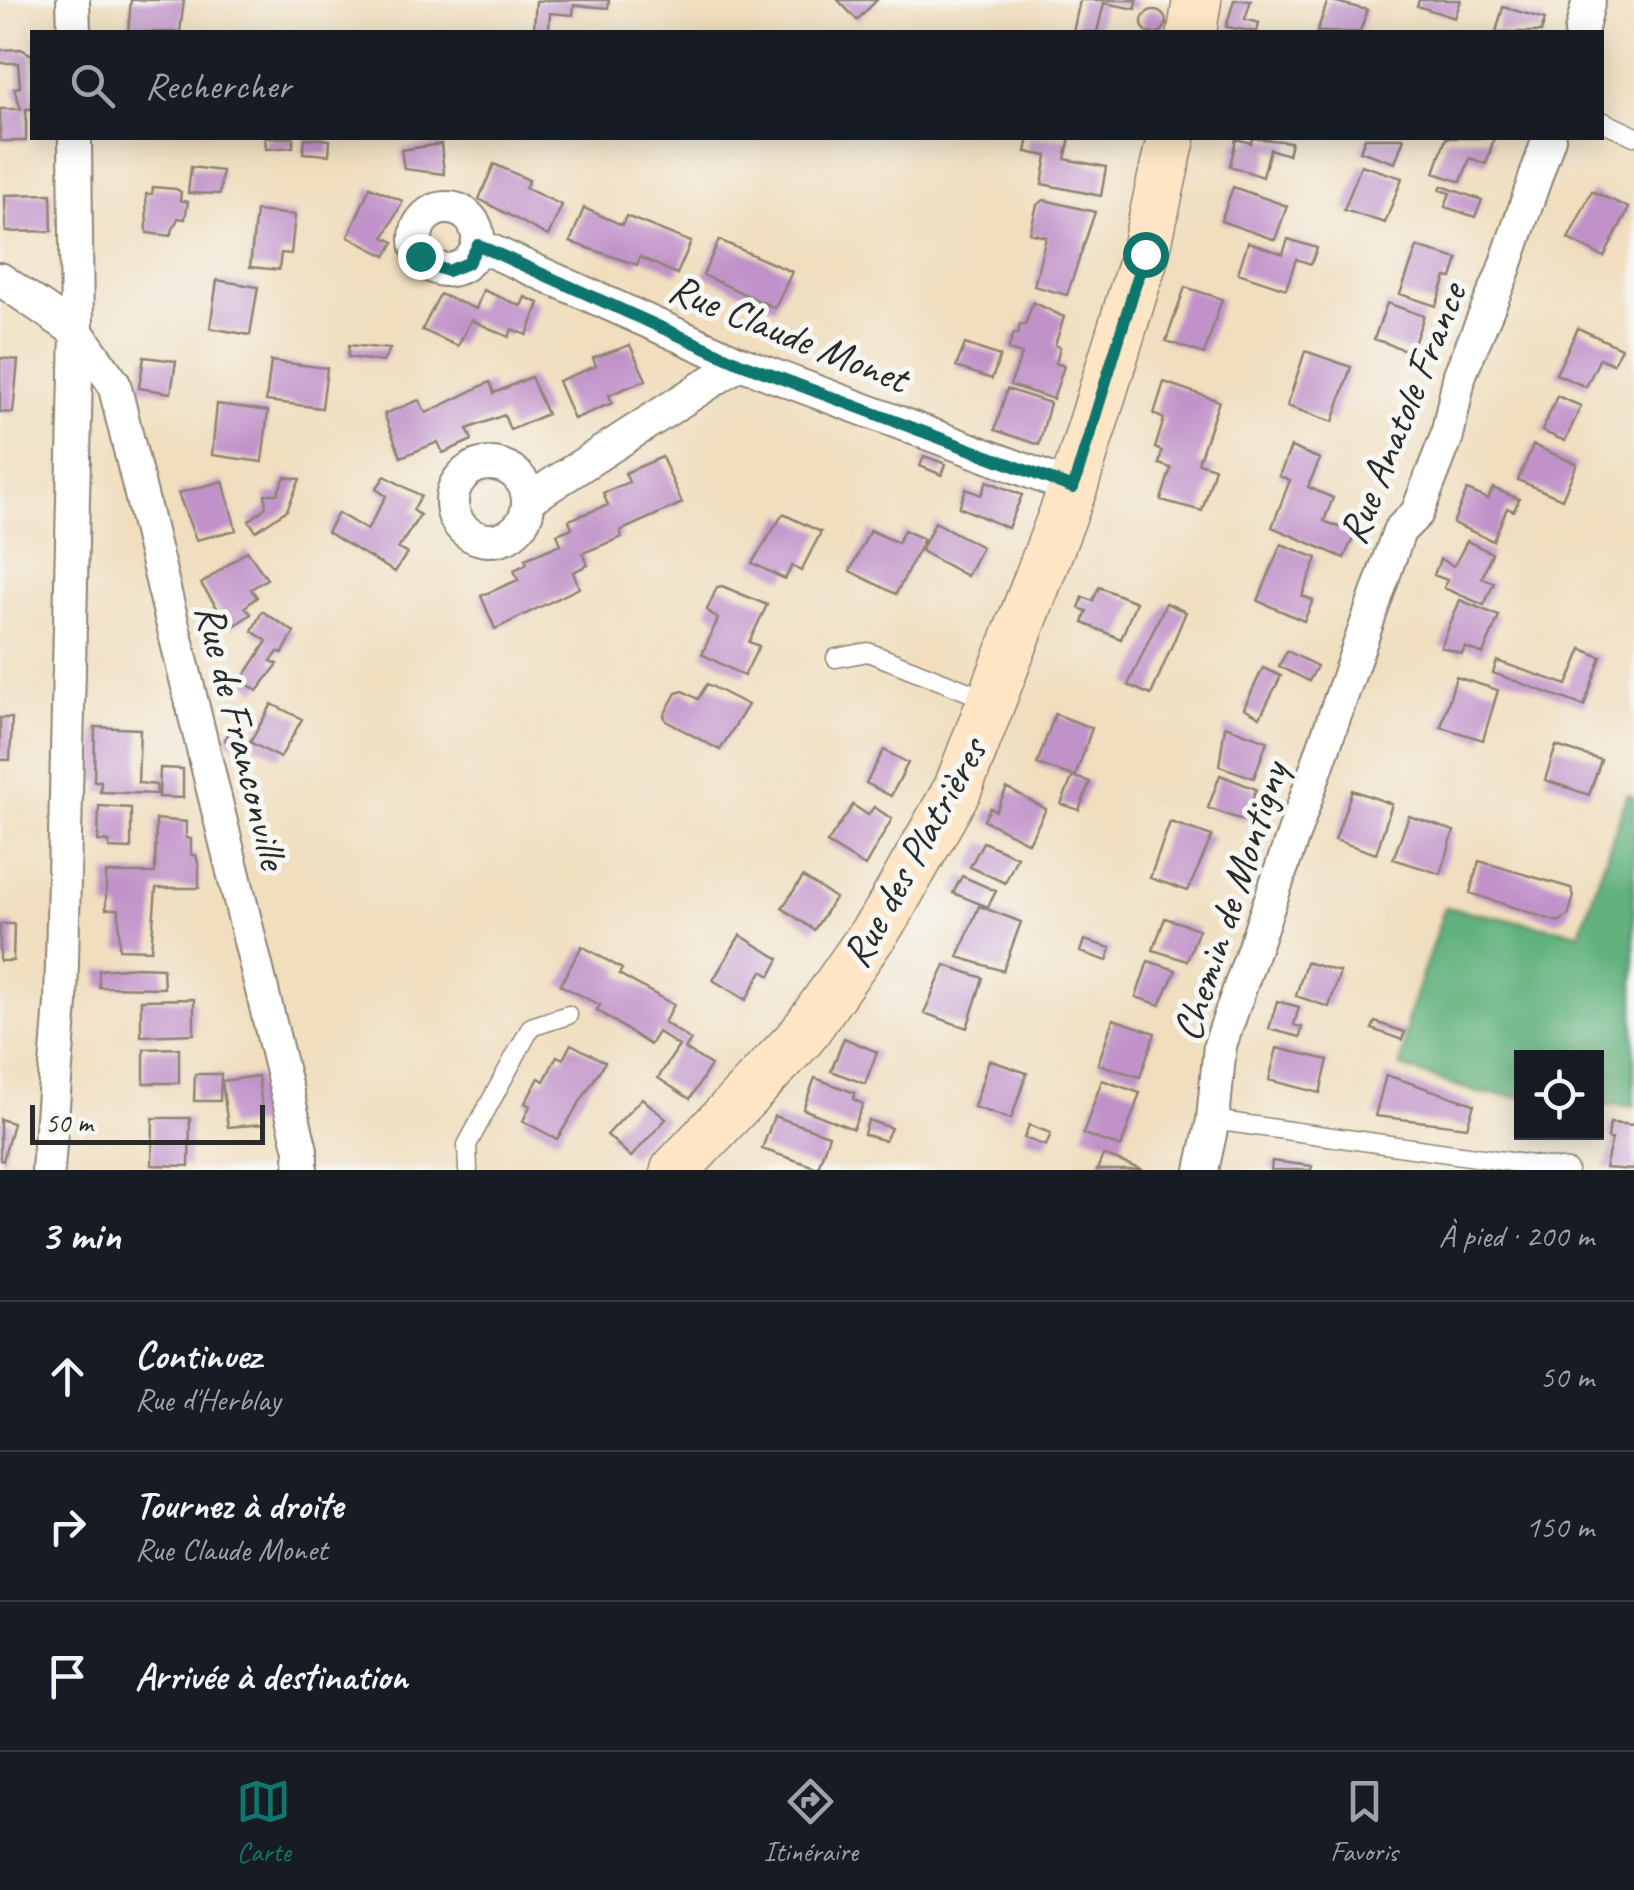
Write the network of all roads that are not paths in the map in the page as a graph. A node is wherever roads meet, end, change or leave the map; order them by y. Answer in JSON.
{"nodes":[{"id":1,"x":73,"y":0,"type":"edge"},
{"id":2,"x":1197,"y":0,"type":"edge"},
{"id":3,"x":1590,"y":0,"type":"edge"},
{"id":4,"x":74,"y":30,"type":"edge"},
{"id":5,"x":1192,"y":30,"type":"edge"},
{"id":6,"x":1581,"y":30,"type":"edge"},
{"id":7,"x":1604,"y":122,"type":"edge"},
{"id":8,"x":1634,"y":136,"type":"edge"},
{"id":9,"x":75,"y":140,"type":"edge"},
{"id":10,"x":1171,"y":140,"type":"edge"},
{"id":11,"x":1548,"y":140,"type":"edge"},
{"id":12,"x":478,"y":245,"type":"dead end"},
{"id":13,"x":0,"y":279,"type":"edge"},
{"id":14,"x":78,"y":332,"type":"junction"},
{"id":15,"x":740,"y":363,"type":"junction"},
{"id":16,"x":1073,"y":488,"type":"junction"},
{"id":17,"x":528,"y":500,"type":"dead end"},
{"id":18,"x":836,"y":658,"type":"dead end"},
{"id":19,"x":1350,"y":662,"type":"joint"},
{"id":20,"x":994,"y":702,"type":"junction"},
{"id":21,"x":568,"y":1014,"type":"dead end"},
{"id":22,"x":1213,"y":1120,"type":"junction"},
{"id":23,"x":48,"y":1170,"type":"edge"},
{"id":24,"x":301,"y":1170,"type":"edge"},
{"id":25,"x":468,"y":1170,"type":"edge"},
{"id":26,"x":675,"y":1170,"type":"edge"},
{"id":27,"x":1202,"y":1170,"type":"edge"},
{"id":28,"x":1568,"y":1170,"type":"edge"}],
"edges":[{"from":1,"to":4,"type":"street"},
{"from":2,"to":5,"type":"main road"},
{"from":3,"to":6,"type":"street"},
{"from":7,"to":8,"type":"lane"},
{"from":9,"to":14,"type":"street"},
{"from":10,"to":16,"type":"main road","name":"Rue des Platrières"},
{"from":11,"to":19,"type":"street","name":"Rue Anatole France"},
{"from":12,"to":15,"type":"street","name":"Rue Claude Monet"},
{"from":13,"to":14,"type":"street"},
{"from":14,"to":23,"type":"street"},
{"from":14,"to":24,"type":"street","name":"Rue de Franconville"},
{"from":15,"to":16,"type":"street","name":"Rue Claude Monet"},
{"from":15,"to":17,"type":"street"},
{"from":16,"to":20,"type":"main road","name":"Rue des Platrières"},
{"from":18,"to":20,"type":"lane"},
{"from":19,"to":22,"type":"street","name":"Chemin de Montigny"},
{"from":20,"to":26,"type":"main road","name":"Rue des Platrières"},
{"from":21,"to":25,"type":"lane"},
{"from":22,"to":27,"type":"street","name":"Chemin de Montigny"},
{"from":22,"to":28,"type":"lane"}]}
